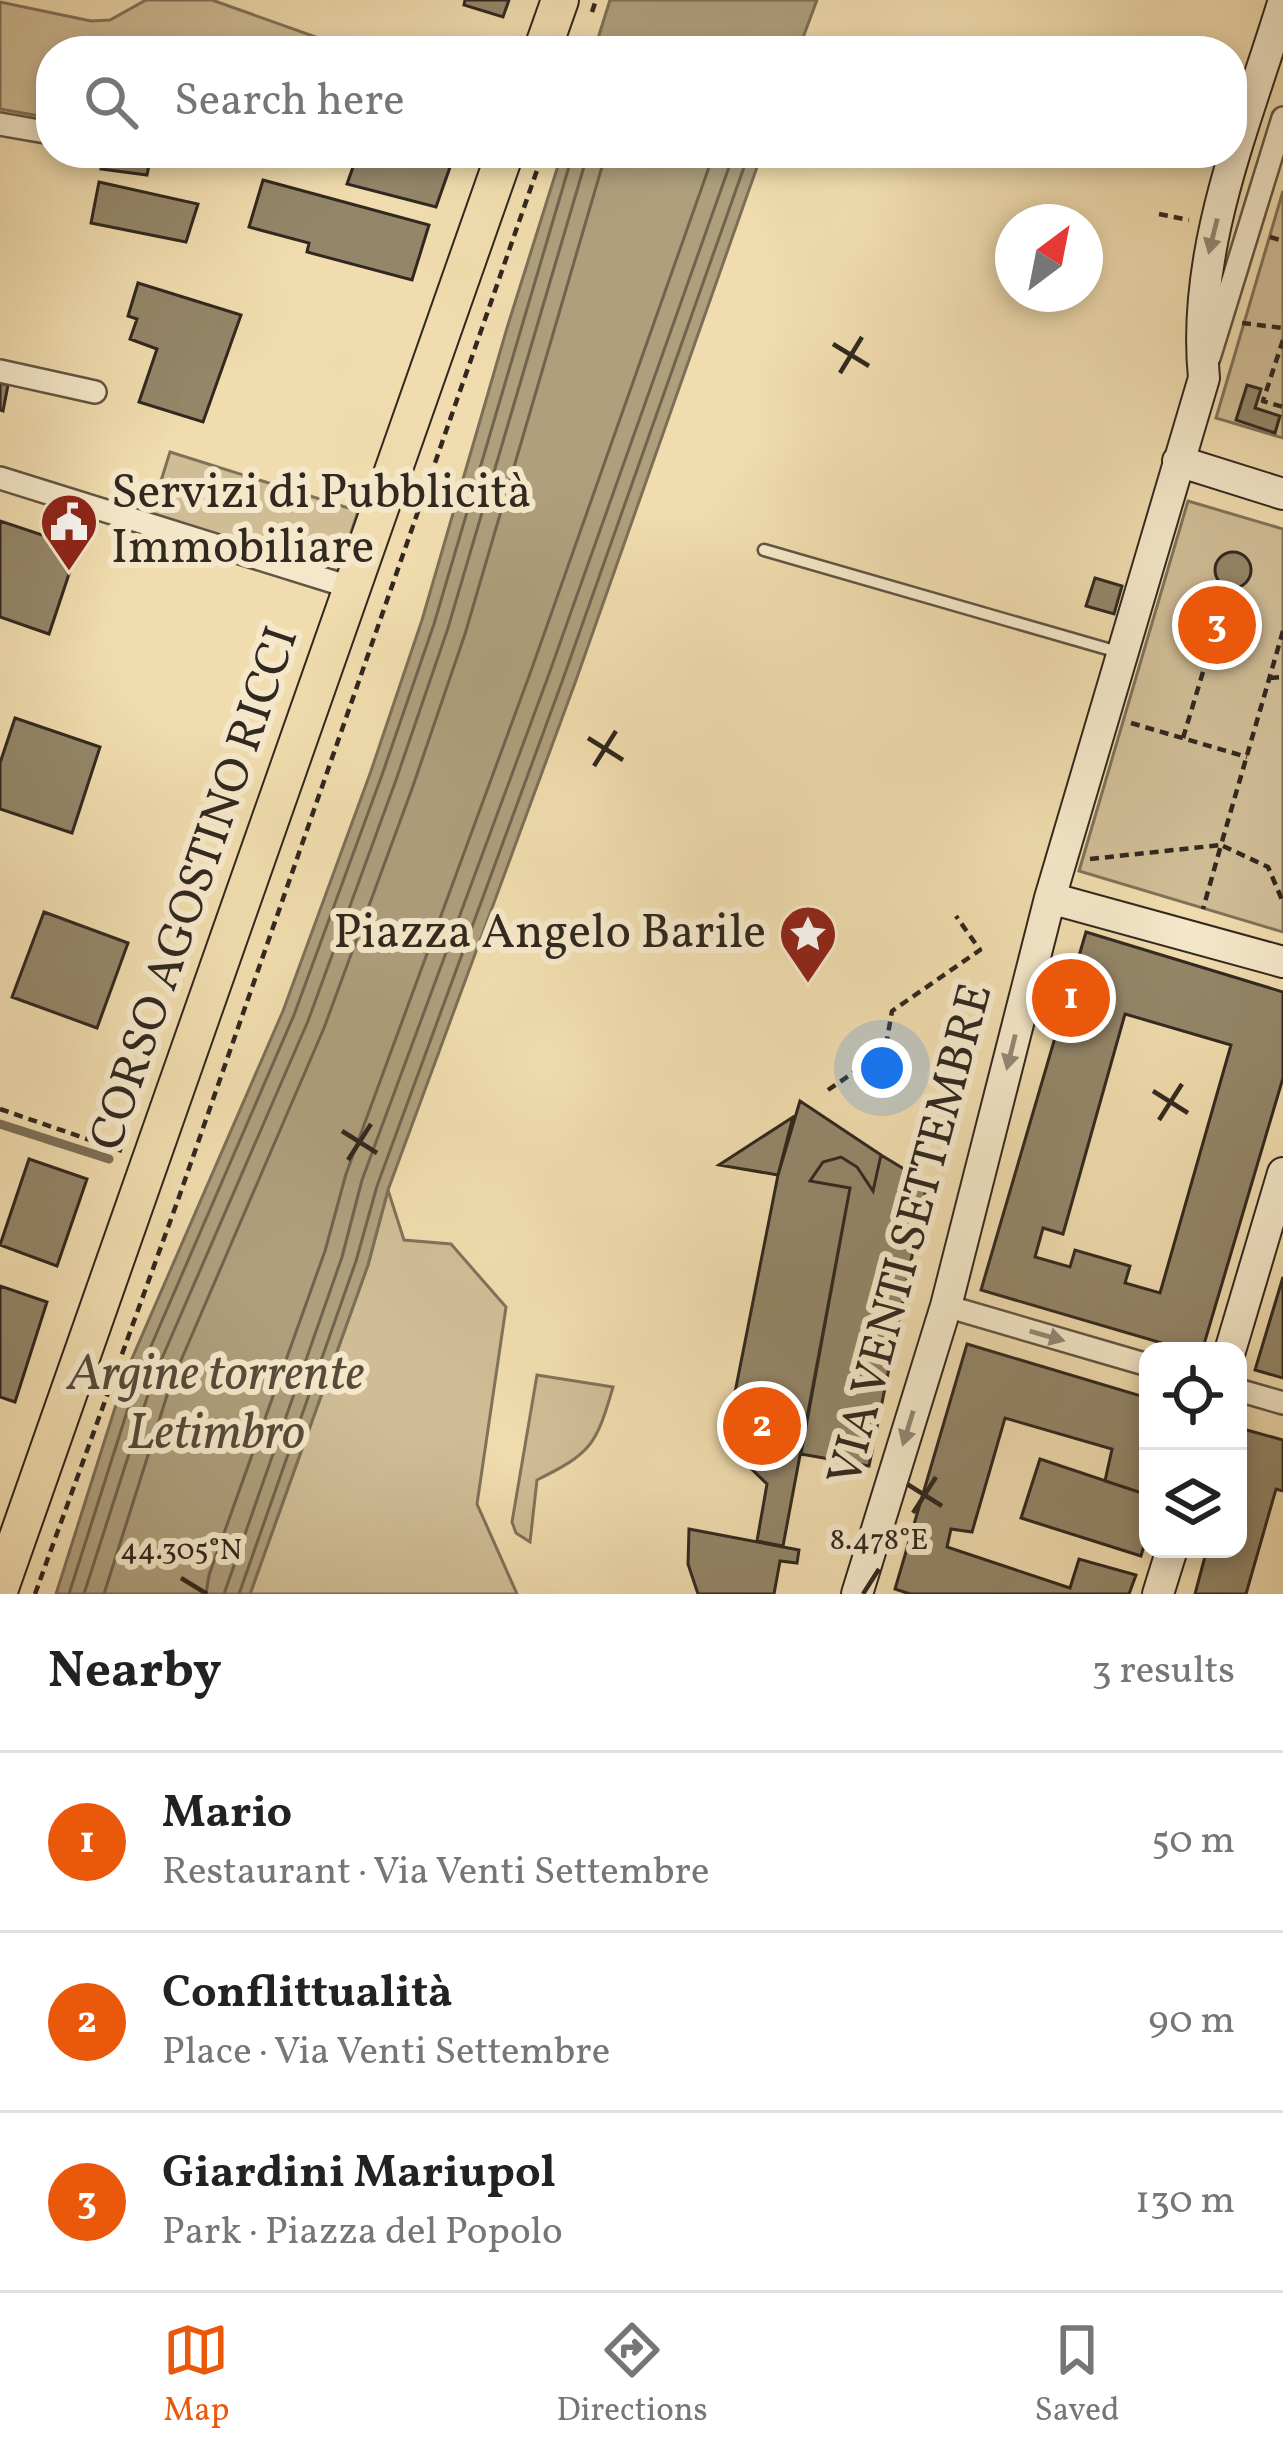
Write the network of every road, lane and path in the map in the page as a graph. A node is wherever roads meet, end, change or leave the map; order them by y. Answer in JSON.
{"nodes":[{"id":1,"x":560,"y":0,"type":"edge"},
{"id":2,"x":1283,"y":3,"type":"edge"},
{"id":3,"x":547,"y":36,"type":"edge"},
{"id":4,"x":1283,"y":118,"type":"edge"},
{"id":5,"x":0,"y":124,"type":"edge"},
{"id":6,"x":1247,"y":126,"type":"edge"},
{"id":7,"x":36,"y":130,"type":"edge"},
{"id":8,"x":500,"y":168,"type":"edge"},
{"id":9,"x":538,"y":168,"type":"edge"},
{"id":10,"x":1235,"y":168,"type":"edge"},
{"id":11,"x":1221,"y":317,"type":"junction"},
{"id":12,"x":1283,"y":328,"type":"edge"},
{"id":13,"x":1283,"y":340,"type":"edge"},
{"id":14,"x":0,"y":371,"type":"edge"},
{"id":15,"x":1204,"y":378,"type":"junction"},
{"id":16,"x":95,"y":392,"type":"dead end"},
{"id":17,"x":1283,"y":407,"type":"edge"},
{"id":18,"x":1178,"y":461,"type":"junction"},
{"id":19,"x":0,"y":478,"type":"edge"},
{"id":20,"x":1283,"y":494,"type":"edge"},
{"id":21,"x":764,"y":550,"type":"dead end"},
{"id":22,"x":353,"y":588,"type":"junction"},
{"id":23,"x":1283,"y":631,"type":"edge"},
{"id":24,"x":1121,"y":652,"type":"junction"},
{"id":25,"x":1206,"y":662,"type":"dead end"},
{"id":26,"x":1283,"y":677,"type":"edge"},
{"id":27,"x":1270,"y":678,"type":"junction"},
{"id":28,"x":1124,"y":720,"type":"dead end"},
{"id":29,"x":1183,"y":738,"type":"junction"},
{"id":30,"x":1247,"y":757,"type":"junction"},
{"id":31,"x":1222,"y":845,"type":"junction"},
{"id":32,"x":1082,"y":860,"type":"dead end"},
{"id":33,"x":1050,"y":898,"type":"junction"},
{"id":34,"x":1283,"y":902,"type":"edge"},
{"id":35,"x":1203,"y":909,"type":"dead end"},
{"id":36,"x":956,"y":916,"type":"dead end"},
{"id":37,"x":1283,"y":962,"type":"edge"},
{"id":38,"x":828,"y":1090,"type":"dead end"},
{"id":39,"x":0,"y":1109,"type":"edge"},
{"id":40,"x":150,"y":1161,"type":"junction"},
{"id":41,"x":1283,"y":1173,"type":"edge"},
{"id":42,"x":946,"y":1306,"type":"junction"},
{"id":43,"x":1233,"y":1342,"type":"edge"},
{"id":44,"x":1139,"y":1363,"type":"edge"},
{"id":45,"x":1247,"y":1393,"type":"edge"},
{"id":46,"x":1283,"y":1403,"type":"edge"},
{"id":47,"x":1169,"y":1558,"type":"edge"},
{"id":48,"x":0,"y":1588,"type":"edge"},
{"id":49,"x":35,"y":1594,"type":"edge"},
{"id":50,"x":857,"y":1594,"type":"edge"},
{"id":51,"x":1158,"y":1594,"type":"edge"}],
"edges":[{"from":1,"to":3,"type":"main road"},
{"from":2,"to":6,"type":"street","one_way":true},
{"from":4,"to":11,"type":"street"},
{"from":5,"to":7,"type":"street"},
{"from":8,"to":22,"type":"main road","name":"CORSO AGOSTINO RICCI"},
{"from":9,"to":49,"type":"path"},
{"from":10,"to":15,"type":"street","one_way":true},
{"from":11,"to":12,"type":"path"},
{"from":11,"to":15,"type":"street"},
{"from":13,"to":17,"type":"path"},
{"from":14,"to":16,"type":"street"},
{"from":15,"to":18,"type":"street","name":"VIA VENTI SETTEMBRE"},
{"from":18,"to":20,"type":"street"},
{"from":18,"to":24,"type":"street","name":"VIA VENTI SETTEMBRE"},
{"from":19,"to":22,"type":"street"},
{"from":21,"to":24,"type":"lane"},
{"from":22,"to":40,"type":"main road","name":"CORSO AGOSTINO RICCI"},
{"from":23,"to":27,"type":"path"},
{"from":24,"to":33,"type":"street","name":"VIA VENTI SETTEMBRE"},
{"from":25,"to":29,"type":"path"},
{"from":26,"to":27,"type":"path"},
{"from":27,"to":30,"type":"path"},
{"from":28,"to":29,"type":"path"},
{"from":29,"to":30,"type":"path"},
{"from":30,"to":31,"type":"path"},
{"from":31,"to":32,"type":"path"},
{"from":31,"to":34,"type":"path"},
{"from":31,"to":35,"type":"path"},
{"from":33,"to":37,"type":"street"},
{"from":33,"to":42,"type":"street","name":"VIA VENTI SETTEMBRE","one_way":true},
{"from":36,"to":38,"type":"path"},
{"from":39,"to":40,"type":"path"},
{"from":40,"to":48,"type":"main road","name":"CORSO AGOSTINO RICCI"},
{"from":41,"to":43,"type":"street"},
{"from":42,"to":44,"type":"street","one_way":true},
{"from":42,"to":50,"type":"street","name":"VIA VENTI SETTEMBRE","one_way":true},
{"from":45,"to":46,"type":"street"},
{"from":47,"to":51,"type":"street"}]}
